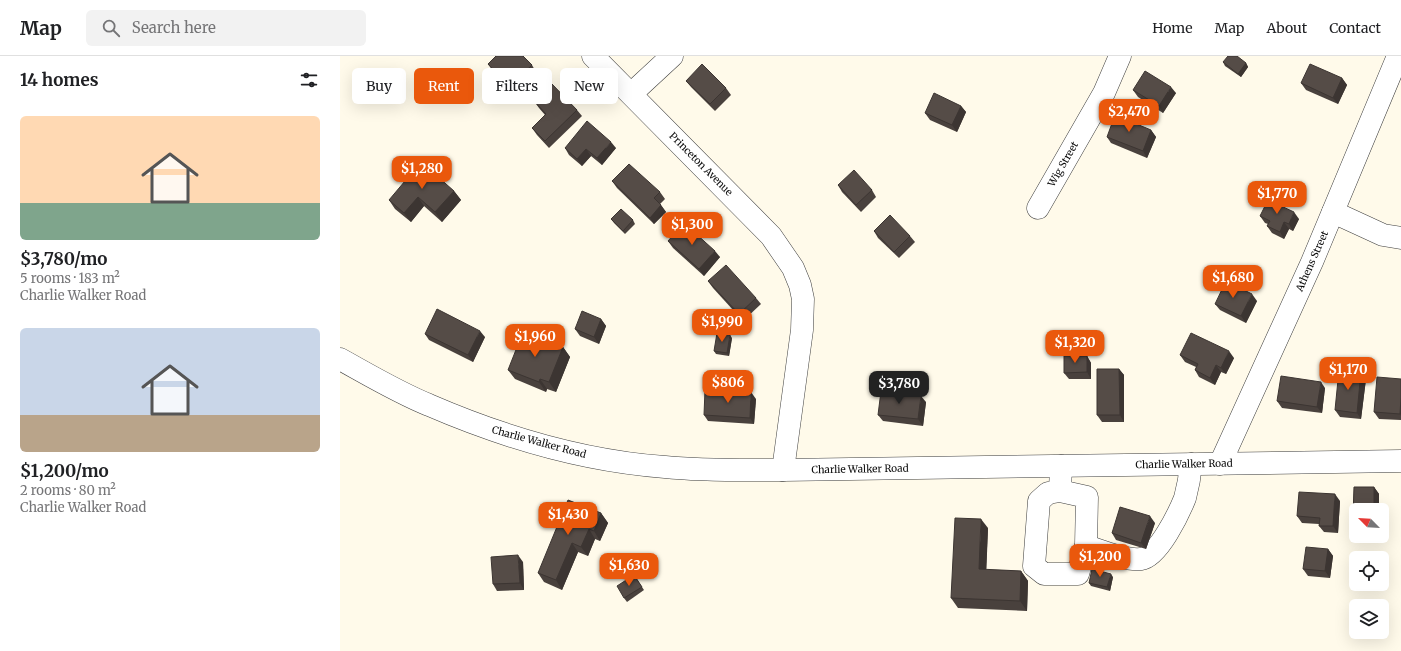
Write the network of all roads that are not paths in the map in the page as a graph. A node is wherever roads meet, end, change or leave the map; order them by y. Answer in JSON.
{"nodes":[{"id":1,"x":593,"y":56,"type":"edge"},
{"id":2,"x":672,"y":56,"type":"edge"},
{"id":3,"x":1120,"y":56,"type":"edge"},
{"id":4,"x":1398,"y":60,"type":"edge"},
{"id":5,"x":631,"y":94,"type":"junction"},
{"id":6,"x":1038,"y":208,"type":"dead end"},
{"id":7,"x":1333,"y":212,"type":"junction"},
{"id":8,"x":1401,"y":238,"type":"edge"},
{"id":9,"x":340,"y":359,"type":"edge"},
{"id":10,"x":1401,"y":461,"type":"edge"},
{"id":11,"x":1191,"y":464,"type":"junction"},
{"id":12,"x":1220,"y":464,"type":"junction"},
{"id":13,"x":1061,"y":466,"type":"junction"},
{"id":14,"x":783,"y":470,"type":"junction"},
{"id":15,"x":1060,"y":490,"type":"junction"},
{"id":16,"x":1086,"y":546,"type":"junction"}],
"edges":[{"from":1,"to":5,"type":"street","name":"Princeton Avenue"},
{"from":2,"to":5,"type":"street"},
{"from":3,"to":6,"type":"street","name":"Wig Street"},
{"from":4,"to":7,"type":"street","name":"Athens Street"},
{"from":5,"to":14,"type":"street","name":"Princeton Avenue"},
{"from":7,"to":8,"type":"street"},
{"from":7,"to":12,"type":"street","name":"Athens Street"},
{"from":9,"to":14,"type":"street","name":"Charlie Walker Road"},
{"from":10,"to":12,"type":"street","name":"Charlie Walker Road"},
{"from":11,"to":12,"type":"street","name":"Charlie Walker Road"},
{"from":11,"to":13,"type":"street","name":"Charlie Walker Road"},
{"from":11,"to":16,"type":"street"},
{"from":13,"to":14,"type":"street","name":"Charlie Walker Road"},
{"from":13,"to":15,"type":"street"},
{"from":15,"to":16,"type":"street"},
{"from":15,"to":16,"type":"street"}]}
